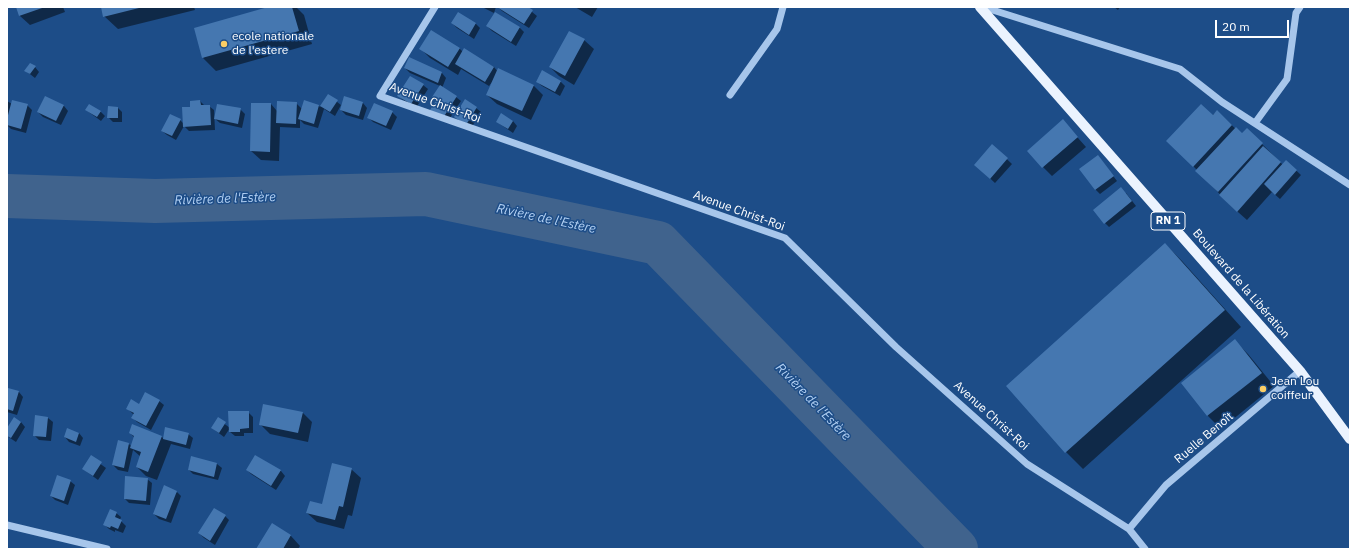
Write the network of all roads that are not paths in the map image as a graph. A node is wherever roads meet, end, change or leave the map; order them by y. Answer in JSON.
{"nodes":[{"id":1,"x":435,"y":7,"type":"edge"},
{"id":2,"x":783,"y":7,"type":"edge"},
{"id":3,"x":980,"y":7,"type":"edge"},
{"id":4,"x":983,"y":7,"type":"edge"},
{"id":5,"x":1300,"y":7,"type":"edge"},
{"id":6,"x":730,"y":95,"type":"dead end"},
{"id":7,"x":1255,"y":123,"type":"junction"},
{"id":8,"x":1350,"y":185,"type":"edge"},
{"id":9,"x":1300,"y":371,"type":"junction"},
{"id":10,"x":1350,"y":439,"type":"edge"},
{"id":11,"x":7,"y":525,"type":"edge"},
{"id":12,"x":1129,"y":529,"type":"junction"},
{"id":13,"x":107,"y":549,"type":"edge"},
{"id":14,"x":1145,"y":549,"type":"edge"}],
"edges":[{"from":1,"to":12,"type":"street","name":"Avenue Christ-Roi"},
{"from":2,"to":6,"type":"street"},
{"from":3,"to":9,"type":"main road","name":"Boulevard de la Libération","number":"RN 1"},
{"from":4,"to":7,"type":"street"},
{"from":5,"to":7,"type":"street"},
{"from":7,"to":8,"type":"street"},
{"from":9,"to":10,"type":"main road","name":"Boulevard de la Libération","number":"RN 1"},
{"from":9,"to":12,"type":"street","name":"Ruelle Benoît"},
{"from":11,"to":13,"type":"street"},
{"from":12,"to":14,"type":"street","name":"Avenue Christ-Roi"}]}
